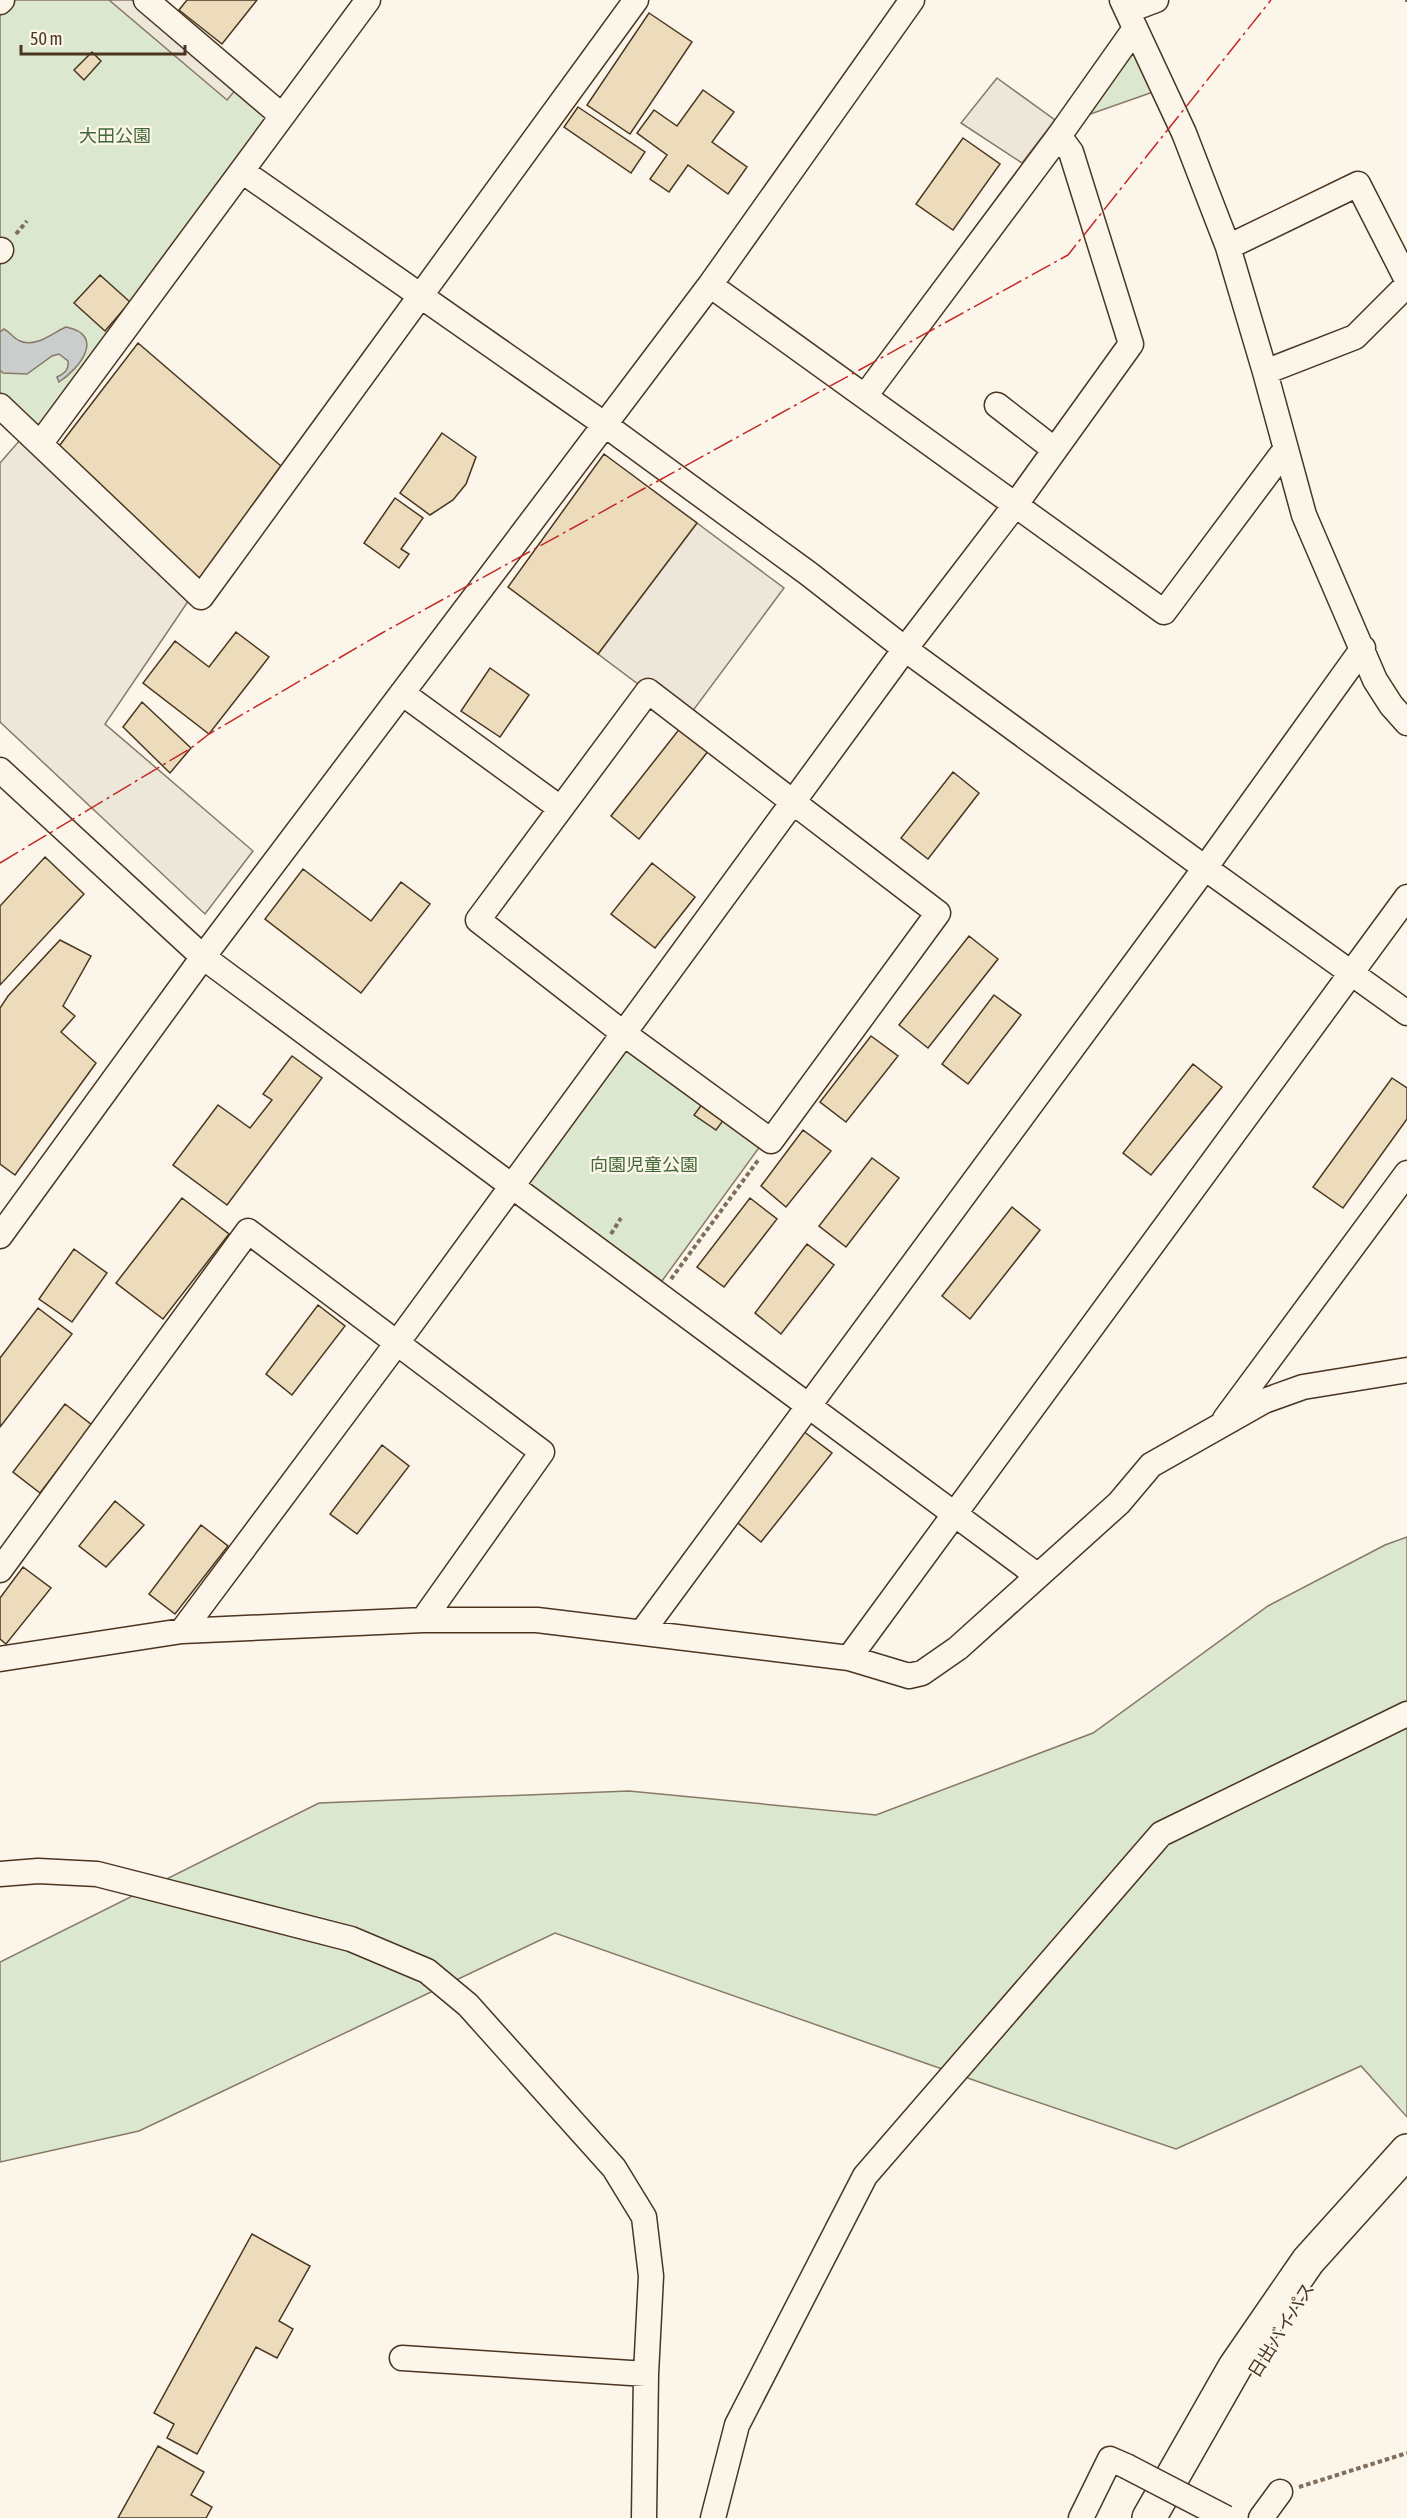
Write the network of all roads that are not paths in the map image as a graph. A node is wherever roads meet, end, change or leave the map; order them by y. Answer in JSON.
{"nodes":[{"id":1,"x":146,"y":0,"type":"edge"},
{"id":2,"x":368,"y":0,"type":"edge"},
{"id":3,"x":636,"y":0,"type":"edge"},
{"id":4,"x":912,"y":0,"type":"edge"},
{"id":5,"x":1156,"y":0,"type":"edge"},
{"id":6,"x":1128,"y":14,"type":"edge"},
{"id":7,"x":281,"y":115,"type":"junction"},
{"id":8,"x":1059,"y":136,"type":"junction"},
{"id":9,"x":242,"y":171,"type":"junction"},
{"id":10,"x":1228,"y":247,"type":"junction"},
{"id":11,"x":1407,"y":282,"type":"edge"},
{"id":12,"x":710,"y":285,"type":"junction"},
{"id":13,"x":420,"y":294,"type":"junction"},
{"id":14,"x":1265,"y":372,"type":"junction"},
{"id":15,"x":865,"y":396,"type":"junction"},
{"id":16,"x":997,"y":405,"type":"dead end"},
{"id":17,"x":0,"y":406,"type":"edge"},
{"id":18,"x":604,"y":424,"type":"junction"},
{"id":19,"x":40,"y":444,"type":"junction"},
{"id":20,"x":1055,"y":450,"type":"junction"},
{"id":21,"x":1285,"y":450,"type":"junction"},
{"id":22,"x":1016,"y":504,"type":"junction"},
{"id":23,"x":905,"y":648,"type":"junction"},
{"id":24,"x":1363,"y":648,"type":"junction"},
{"id":25,"x":402,"y":693,"type":"junction"},
{"id":26,"x":1407,"y":723,"type":"edge"},
{"id":27,"x":0,"y":770,"type":"edge"},
{"id":28,"x":791,"y":802,"type":"junction"},
{"id":29,"x":560,"y":808,"type":"junction"},
{"id":30,"x":1205,"y":868,"type":"junction"},
{"id":31,"x":1407,"y":897,"type":"edge"},
{"id":32,"x":203,"y":957,"type":"junction"},
{"id":33,"x":1352,"y":972,"type":"junction"},
{"id":34,"x":1407,"y":1013,"type":"edge"},
{"id":35,"x":623,"y":1033,"type":"junction"},
{"id":36,"x":1407,"y":1173,"type":"edge"},
{"id":37,"x":510,"y":1186,"type":"junction"},
{"id":38,"x":0,"y":1236,"type":"edge"},
{"id":39,"x":397,"y":1343,"type":"junction"},
{"id":40,"x":1407,"y":1370,"type":"edge"},
{"id":41,"x":808,"y":1406,"type":"junction"},
{"id":42,"x":1218,"y":1428,"type":"junction"},
{"id":43,"x":953,"y":1514,"type":"junction"},
{"id":44,"x":0,"y":1570,"type":"edge"},
{"id":45,"x":1038,"y":1576,"type":"junction"},
{"id":46,"x":423,"y":1620,"type":"junction"},
{"id":47,"x":182,"y":1631,"type":"junction"},
{"id":48,"x":642,"y":1632,"type":"junction"},
{"id":49,"x":849,"y":1658,"type":"junction"},
{"id":50,"x":0,"y":1659,"type":"edge"},
{"id":51,"x":1407,"y":1714,"type":"edge"},
{"id":52,"x":0,"y":1874,"type":"edge"},
{"id":53,"x":1407,"y":2152,"type":"edge"},
{"id":54,"x":402,"y":2358,"type":"dead end"},
{"id":55,"x":646,"y":2374,"type":"junction"},
{"id":56,"x":1281,"y":2492,"type":"road end"},
{"id":57,"x":644,"y":2518,"type":"edge"},
{"id":58,"x":713,"y":2518,"type":"edge"},
{"id":59,"x":1081,"y":2518,"type":"edge"},
{"id":60,"x":1149,"y":2518,"type":"edge"},
{"id":61,"x":1172,"y":2518,"type":"edge"},
{"id":62,"x":1226,"y":2518,"type":"edge"},
{"id":63,"x":1261,"y":2518,"type":"edge"}],
"edges":[{"from":1,"to":7,"type":"street"},
{"from":2,"to":7,"type":"street"},
{"from":3,"to":13,"type":"street"},
{"from":4,"to":12,"type":"street"},
{"from":5,"to":6,"type":"street"},
{"from":6,"to":8,"type":"street"},
{"from":6,"to":10,"type":"street"},
{"from":7,"to":9,"type":"street"},
{"from":8,"to":15,"type":"street"},
{"from":8,"to":20,"type":"street"},
{"from":9,"to":13,"type":"street"},
{"from":9,"to":19,"type":"street"},
{"from":10,"to":11,"type":"street"},
{"from":10,"to":14,"type":"street"},
{"from":11,"to":14,"type":"street"},
{"from":12,"to":15,"type":"street"},
{"from":12,"to":18,"type":"street"},
{"from":13,"to":18,"type":"street"},
{"from":13,"to":19,"type":"street"},
{"from":14,"to":21,"type":"street"},
{"from":15,"to":22,"type":"street"},
{"from":16,"to":20,"type":"street"},
{"from":17,"to":19,"type":"street"},
{"from":18,"to":23,"type":"street"},
{"from":18,"to":25,"type":"street"},
{"from":20,"to":22,"type":"street"},
{"from":21,"to":22,"type":"street"},
{"from":21,"to":24,"type":"street"},
{"from":22,"to":23,"type":"street"},
{"from":23,"to":28,"type":"street"},
{"from":23,"to":30,"type":"street"},
{"from":24,"to":26,"type":"street"},
{"from":24,"to":30,"type":"street"},
{"from":25,"to":29,"type":"street"},
{"from":25,"to":32,"type":"street"},
{"from":27,"to":32,"type":"street"},
{"from":28,"to":29,"type":"street"},
{"from":28,"to":35,"type":"street"},
{"from":28,"to":35,"type":"street"},
{"from":29,"to":35,"type":"street"},
{"from":30,"to":33,"type":"street"},
{"from":30,"to":41,"type":"street"},
{"from":31,"to":33,"type":"street"},
{"from":32,"to":37,"type":"street"},
{"from":32,"to":38,"type":"street"},
{"from":33,"to":34,"type":"street"},
{"from":33,"to":43,"type":"street"},
{"from":35,"to":37,"type":"street"},
{"from":36,"to":42,"type":"street"},
{"from":37,"to":39,"type":"street"},
{"from":37,"to":41,"type":"street"},
{"from":39,"to":44,"type":"street"},
{"from":39,"to":46,"type":"street"},
{"from":39,"to":47,"type":"street"},
{"from":40,"to":42,"type":"street"},
{"from":41,"to":43,"type":"street"},
{"from":41,"to":48,"type":"street"},
{"from":42,"to":45,"type":"street"},
{"from":43,"to":45,"type":"street"},
{"from":43,"to":49,"type":"street"},
{"from":45,"to":49,"type":"street"},
{"from":46,"to":47,"type":"street"},
{"from":46,"to":48,"type":"street"},
{"from":47,"to":50,"type":"street"},
{"from":48,"to":49,"type":"street"},
{"from":51,"to":58,"type":"street"},
{"from":52,"to":55,"type":"street"},
{"from":53,"to":60,"type":"highway"},
{"from":53,"to":61,"type":"highway","name":"日出バイパス"},
{"from":54,"to":55,"type":"street"},
{"from":55,"to":57,"type":"street"},
{"from":56,"to":63,"type":"street"},
{"from":59,"to":62,"type":"street","bridge":true}]}
